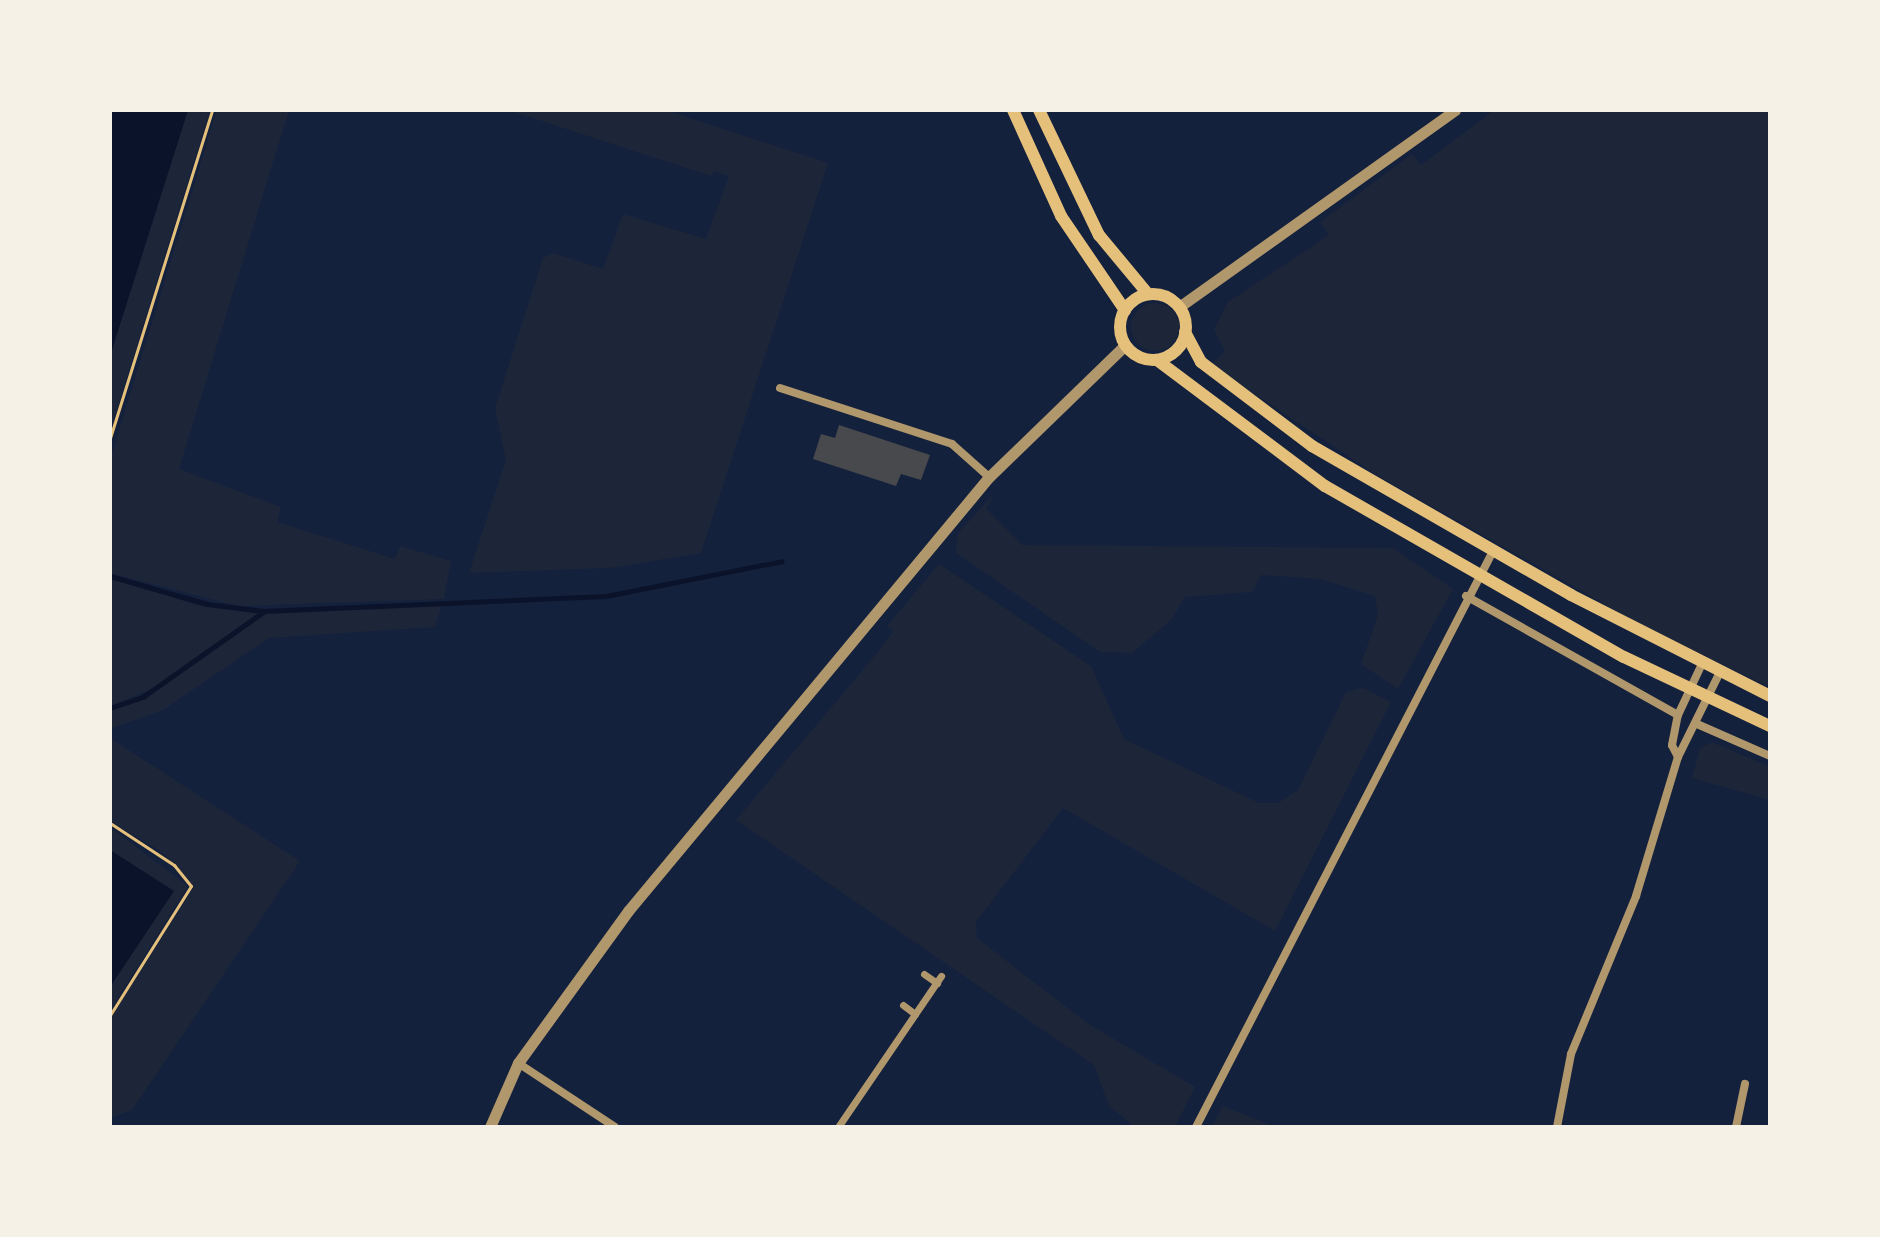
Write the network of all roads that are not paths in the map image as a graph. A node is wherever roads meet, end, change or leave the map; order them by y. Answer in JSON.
{"nodes":[{"id":1,"x":1013,"y":110,"type":"edge"},
{"id":2,"x":1039,"y":110,"type":"edge"},
{"id":3,"x":1455,"y":110,"type":"edge"},
{"id":4,"x":1148,"y":294,"type":"junction"},
{"id":5,"x":1179,"y":307,"type":"junction"},
{"id":6,"x":1125,"y":310,"type":"junction"},
{"id":7,"x":1185,"y":332,"type":"junction"},
{"id":8,"x":1125,"y":345,"type":"junction"},
{"id":9,"x":1157,"y":360,"type":"junction"},
{"id":10,"x":780,"y":388,"type":"dead end"},
{"id":11,"x":989,"y":477,"type":"junction"},
{"id":12,"x":1493,"y":551,"type":"junction"},
{"id":13,"x":1479,"y":574,"type":"junction"},
{"id":14,"x":1466,"y":596,"type":"junction"},
{"id":15,"x":1701,"y":666,"type":"junction"},
{"id":16,"x":1719,"y":674,"type":"junction"},
{"id":17,"x":1690,"y":690,"type":"junction"},
{"id":18,"x":1770,"y":696,"type":"edge"},
{"id":19,"x":1708,"y":699,"type":"junction"},
{"id":20,"x":1678,"y":715,"type":"junction"},
{"id":21,"x":1697,"y":724,"type":"junction"},
{"id":22,"x":1770,"y":726,"type":"edge"},
{"id":23,"x":1770,"y":756,"type":"edge"},
{"id":24,"x":1678,"y":757,"type":"junction"},
{"id":25,"x":924,"y":974,"type":"dead end"},
{"id":26,"x":903,"y":1005,"type":"dead end"},
{"id":27,"x":915,"y":1014,"type":"junction"},
{"id":28,"x":518,"y":1063,"type":"junction"},
{"id":29,"x":1745,"y":1084,"type":"dead end"},
{"id":30,"x":490,"y":1127,"type":"edge"},
{"id":31,"x":615,"y":1127,"type":"edge"},
{"id":32,"x":838,"y":1127,"type":"edge"},
{"id":33,"x":1196,"y":1127,"type":"edge"},
{"id":34,"x":1557,"y":1127,"type":"edge"},
{"id":35,"x":1736,"y":1127,"type":"edge"}],
"edges":[{"from":1,"to":6,"type":"main road"},
{"from":2,"to":4,"type":"main road"},
{"from":3,"to":5,"type":"street"},
{"from":4,"to":5,"type":"main road"},
{"from":4,"to":6,"type":"main road"},
{"from":5,"to":7,"type":"main road"},
{"from":6,"to":8,"type":"main road"},
{"from":7,"to":9,"type":"main road"},
{"from":7,"to":12,"type":"main road"},
{"from":8,"to":9,"type":"main road"},
{"from":8,"to":11,"type":"street"},
{"from":9,"to":13,"type":"main road"},
{"from":10,"to":11,"type":"street"},
{"from":11,"to":28,"type":"street"},
{"from":12,"to":13,"type":"street"},
{"from":12,"to":15,"type":"main road"},
{"from":13,"to":14,"type":"street"},
{"from":13,"to":17,"type":"main road"},
{"from":14,"to":20,"type":"street"},
{"from":14,"to":33,"type":"street"},
{"from":15,"to":16,"type":"main road"},
{"from":15,"to":17,"type":"street"},
{"from":16,"to":18,"type":"main road"},
{"from":16,"to":19,"type":"street"},
{"from":17,"to":19,"type":"main road"},
{"from":17,"to":20,"type":"street"},
{"from":19,"to":21,"type":"street"},
{"from":19,"to":22,"type":"main road"},
{"from":20,"to":24,"type":"street"},
{"from":21,"to":23,"type":"street"},
{"from":21,"to":24,"type":"street"},
{"from":24,"to":34,"type":"street"},
{"from":25,"to":27,"type":"street"},
{"from":26,"to":27,"type":"street"},
{"from":27,"to":32,"type":"street"},
{"from":28,"to":30,"type":"street"},
{"from":28,"to":31,"type":"street"},
{"from":29,"to":35,"type":"street"}]}
